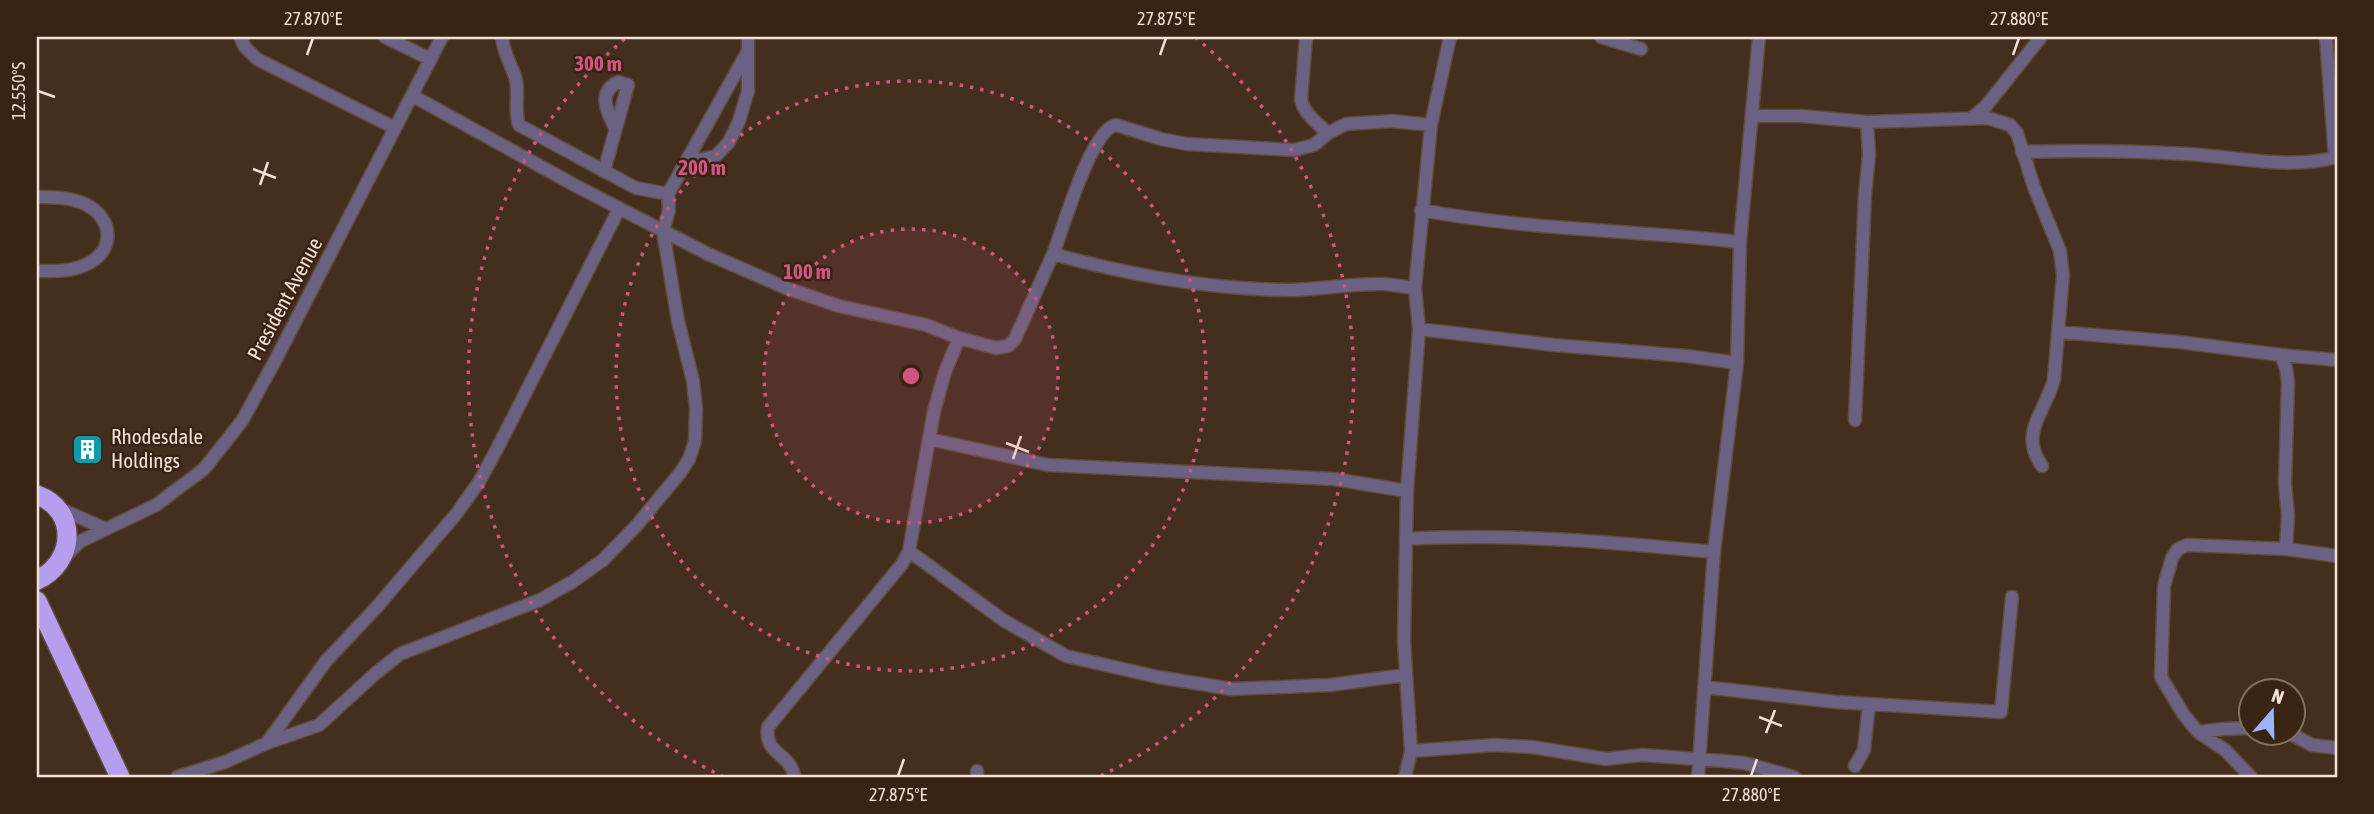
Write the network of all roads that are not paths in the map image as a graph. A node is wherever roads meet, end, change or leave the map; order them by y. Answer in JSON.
{"nodes":[{"id":1,"x":240,"y":37,"type":"edge"},
{"id":2,"x":385,"y":37,"type":"edge"},
{"id":3,"x":442,"y":37,"type":"edge"},
{"id":4,"x":502,"y":37,"type":"edge"},
{"id":5,"x":748,"y":37,"type":"edge"},
{"id":6,"x":1306,"y":37,"type":"edge"},
{"id":7,"x":1450,"y":37,"type":"edge"},
{"id":8,"x":1601,"y":37,"type":"edge"},
{"id":9,"x":1759,"y":37,"type":"edge"},
{"id":10,"x":2041,"y":37,"type":"edge"},
{"id":11,"x":2326,"y":37,"type":"edge"},
{"id":12,"x":1641,"y":49,"type":"dead end"},
{"id":13,"x":748,"y":51,"type":"junction"},
{"id":14,"x":430,"y":60,"type":"junction"},
{"id":15,"x":413,"y":96,"type":"junction"},
{"id":16,"x":1752,"y":116,"type":"junction"},
{"id":17,"x":1973,"y":117,"type":"junction"},
{"id":18,"x":1867,"y":122,"type":"junction"},
{"id":19,"x":1431,"y":125,"type":"junction"},
{"id":20,"x":396,"y":128,"type":"junction"},
{"id":21,"x":615,"y":128,"type":"dead end"},
{"id":22,"x":1328,"y":133,"type":"junction"},
{"id":23,"x":2022,"y":152,"type":"junction"},
{"id":24,"x":2336,"y":157,"type":"edge"},
{"id":25,"x":687,"y":163,"type":"junction"},
{"id":26,"x":604,"y":171,"type":"junction"},
{"id":27,"x":668,"y":194,"type":"junction"},
{"id":28,"x":37,"y":197,"type":"edge"},
{"id":29,"x":619,"y":209,"type":"junction"},
{"id":30,"x":1421,"y":210,"type":"junction"},
{"id":31,"x":663,"y":231,"type":"junction"},
{"id":32,"x":1740,"y":242,"type":"junction"},
{"id":33,"x":1054,"y":254,"type":"junction"},
{"id":34,"x":37,"y":271,"type":"edge"},
{"id":35,"x":1415,"y":288,"type":"junction"},
{"id":36,"x":1419,"y":329,"type":"junction"},
{"id":37,"x":2058,"y":332,"type":"junction"},
{"id":38,"x":959,"y":338,"type":"junction"},
{"id":39,"x":2281,"y":355,"type":"junction"},
{"id":40,"x":2337,"y":360,"type":"edge"},
{"id":41,"x":1737,"y":363,"type":"junction"},
{"id":42,"x":1855,"y":420,"type":"dead end"},
{"id":43,"x":929,"y":439,"type":"junction"},
{"id":44,"x":2042,"y":466,"type":"dead end"},
{"id":45,"x":1407,"y":491,"type":"junction"},
{"id":46,"x":43,"y":496,"type":"edge"},
{"id":47,"x":106,"y":529,"type":"junction"},
{"id":48,"x":1407,"y":539,"type":"junction"},
{"id":49,"x":2286,"y":549,"type":"junction"},
{"id":50,"x":909,"y":551,"type":"junction"},
{"id":51,"x":1714,"y":552,"type":"junction"},
{"id":52,"x":2337,"y":555,"type":"edge"},
{"id":53,"x":59,"y":563,"type":"junction"},
{"id":54,"x":37,"y":580,"type":"edge"},
{"id":55,"x":2011,"y":597,"type":"dead end"},
{"id":56,"x":37,"y":601,"type":"edge"},
{"id":57,"x":49,"y":622,"type":"junction"},
{"id":58,"x":1405,"y":675,"type":"junction"},
{"id":59,"x":1704,"y":687,"type":"junction"},
{"id":60,"x":1869,"y":704,"type":"junction"},
{"id":61,"x":2238,"y":729,"type":"edge"},
{"id":62,"x":2198,"y":732,"type":"junction"},
{"id":63,"x":267,"y":743,"type":"junction"},
{"id":64,"x":2308,"y":743,"type":"edge"},
{"id":65,"x":2337,"y":748,"type":"edge"},
{"id":66,"x":1411,"y":751,"type":"junction"},
{"id":67,"x":1698,"y":759,"type":"junction"},
{"id":68,"x":1855,"y":766,"type":"dead end"},
{"id":69,"x":120,"y":777,"type":"edge"},
{"id":70,"x":177,"y":777,"type":"edge"},
{"id":71,"x":794,"y":777,"type":"edge"},
{"id":72,"x":1405,"y":777,"type":"edge"},
{"id":73,"x":1698,"y":777,"type":"edge"},
{"id":74,"x":1794,"y":777,"type":"edge"},
{"id":75,"x":2251,"y":777,"type":"edge"}],
"edges":[{"from":1,"to":20,"type":"street"},
{"from":2,"to":14,"type":"street"},
{"from":3,"to":14,"type":"street","name":"President Avenue"},
{"from":4,"to":26,"type":"street"},
{"from":5,"to":13,"type":"street"},
{"from":6,"to":22,"type":"street"},
{"from":7,"to":19,"type":"street"},
{"from":8,"to":12,"type":"street"},
{"from":9,"to":16,"type":"street"},
{"from":10,"to":17,"type":"street"},
{"from":11,"to":24,"type":"street"},
{"from":13,"to":25,"type":"street"},
{"from":13,"to":25,"type":"street"},
{"from":14,"to":15,"type":"street","name":"President Avenue"},
{"from":15,"to":20,"type":"street","name":"President Avenue"},
{"from":15,"to":29,"type":"street"},
{"from":16,"to":18,"type":"street"},
{"from":16,"to":32,"type":"street"},
{"from":17,"to":18,"type":"street"},
{"from":17,"to":23,"type":"street"},
{"from":18,"to":42,"type":"street"},
{"from":19,"to":22,"type":"street"},
{"from":19,"to":30,"type":"street"},
{"from":20,"to":47,"type":"street","name":"President Avenue"},
{"from":21,"to":26,"type":"street"},
{"from":22,"to":33,"type":"street"},
{"from":23,"to":24,"type":"street"},
{"from":23,"to":37,"type":"street"},
{"from":25,"to":27,"type":"street"},
{"from":26,"to":27,"type":"street"},
{"from":27,"to":31,"type":"street"},
{"from":28,"to":34,"type":"street"},
{"from":29,"to":31,"type":"street"},
{"from":29,"to":63,"type":"street"},
{"from":30,"to":32,"type":"street"},
{"from":30,"to":35,"type":"street"},
{"from":31,"to":38,"type":"street"},
{"from":31,"to":63,"type":"street"},
{"from":32,"to":41,"type":"street"},
{"from":33,"to":35,"type":"street"},
{"from":33,"to":38,"type":"street"},
{"from":35,"to":36,"type":"street"},
{"from":36,"to":41,"type":"street"},
{"from":36,"to":45,"type":"street"},
{"from":37,"to":39,"type":"street"},
{"from":37,"to":44,"type":"street"},
{"from":38,"to":43,"type":"street"},
{"from":39,"to":40,"type":"street"},
{"from":39,"to":49,"type":"street"},
{"from":41,"to":51,"type":"street"},
{"from":43,"to":45,"type":"street"},
{"from":43,"to":50,"type":"street"},
{"from":45,"to":48,"type":"street"},
{"from":46,"to":47,"type":"street"},
{"from":46,"to":53,"type":"highway"},
{"from":47,"to":53,"type":"street","name":"President Avenue"},
{"from":48,"to":51,"type":"street"},
{"from":48,"to":58,"type":"street"},
{"from":49,"to":52,"type":"street"},
{"from":49,"to":62,"type":"street"},
{"from":50,"to":58,"type":"street"},
{"from":50,"to":71,"type":"street"},
{"from":51,"to":59,"type":"street"},
{"from":53,"to":54,"type":"highway"},
{"from":53,"to":57,"type":"highway"},
{"from":55,"to":60,"type":"street"},
{"from":56,"to":57,"type":"highway"},
{"from":57,"to":69,"type":"highway"},
{"from":58,"to":66,"type":"street"},
{"from":59,"to":60,"type":"street"},
{"from":59,"to":67,"type":"street"},
{"from":60,"to":68,"type":"street"},
{"from":61,"to":62,"type":"street"},
{"from":62,"to":75,"type":"street"},
{"from":63,"to":70,"type":"street"},
{"from":64,"to":65,"type":"street"},
{"from":66,"to":67,"type":"street"},
{"from":66,"to":72,"type":"street"},
{"from":67,"to":73,"type":"street"},
{"from":67,"to":74,"type":"street"}]}
